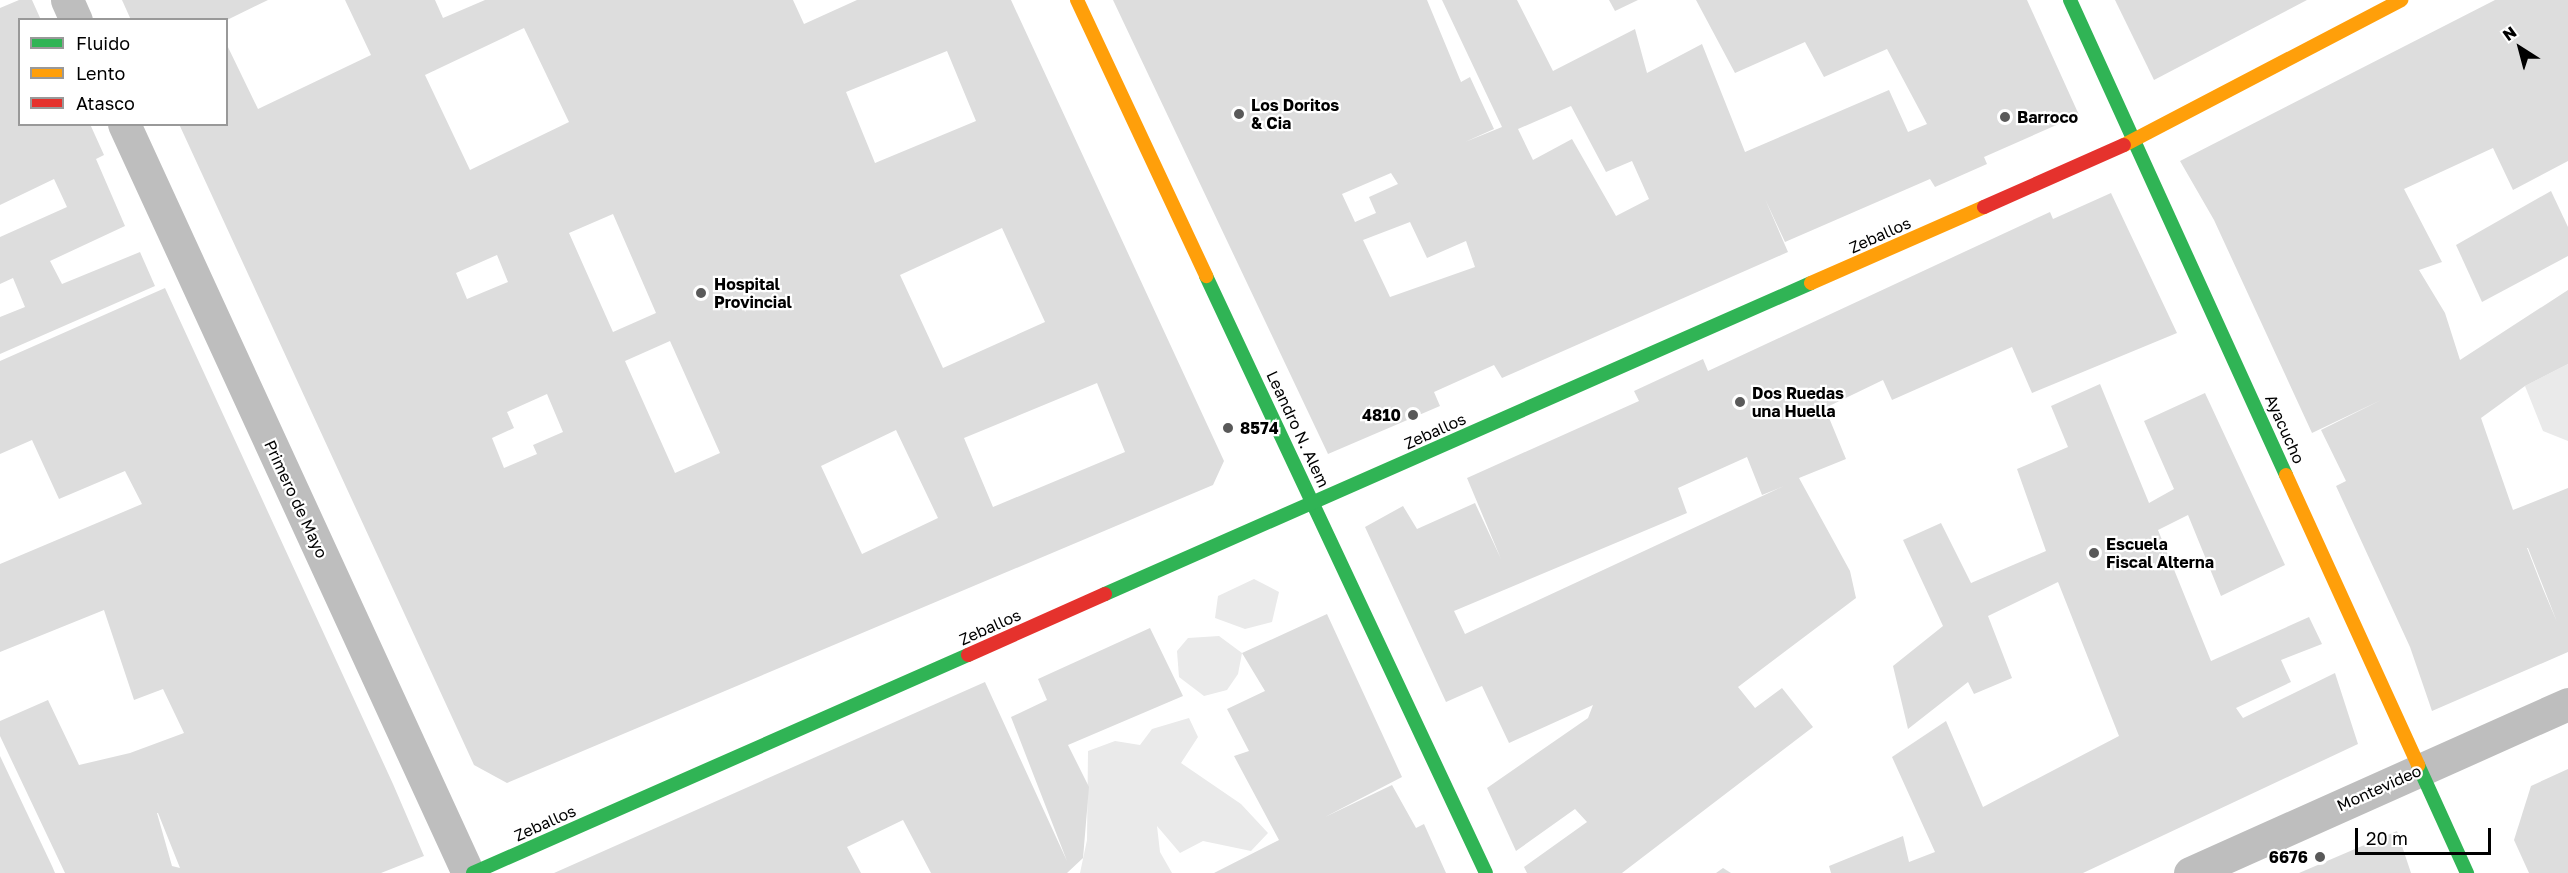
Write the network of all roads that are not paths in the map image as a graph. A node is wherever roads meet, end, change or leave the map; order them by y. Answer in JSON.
{"nodes":[{"id":1,"x":67,"y":0,"type":"edge"},
{"id":2,"x":1077,"y":0,"type":"edge"},
{"id":3,"x":2070,"y":0,"type":"edge"},
{"id":4,"x":2401,"y":0,"type":"edge"},
{"id":5,"x":75,"y":18,"type":"edge"},
{"id":6,"x":125,"y":126,"type":"edge"},
{"id":7,"x":2135,"y":140,"type":"junction"},
{"id":8,"x":1315,"y":502,"type":"junction"},
{"id":9,"x":2568,"y":704,"type":"edge"},
{"id":10,"x":2422,"y":769,"type":"junction"},
{"id":11,"x":471,"y":873,"type":"edge"},
{"id":12,"x":1486,"y":873,"type":"edge"},
{"id":13,"x":2190,"y":873,"type":"edge"},
{"id":14,"x":2467,"y":873,"type":"edge"}],
"edges":[{"from":1,"to":5,"type":"street"},
{"from":2,"to":8,"type":"street","name":"Leandro N. Alem"},
{"from":3,"to":7,"type":"street","name":"Ayacucho"},
{"from":4,"to":7,"type":"street","name":"Zeballos"},
{"from":6,"to":11,"type":"street","name":"Primero de Mayo"},
{"from":7,"to":8,"type":"street","name":"Zeballos"},
{"from":7,"to":10,"type":"street","name":"Ayacucho"},
{"from":8,"to":11,"type":"street","name":"Zeballos"},
{"from":8,"to":12,"type":"street","name":"Leandro N. Alem"},
{"from":9,"to":10,"type":"street","name":"Montevideo"},
{"from":10,"to":13,"type":"street","name":"Montevideo"},
{"from":10,"to":14,"type":"street","name":"Ayacucho"}]}
